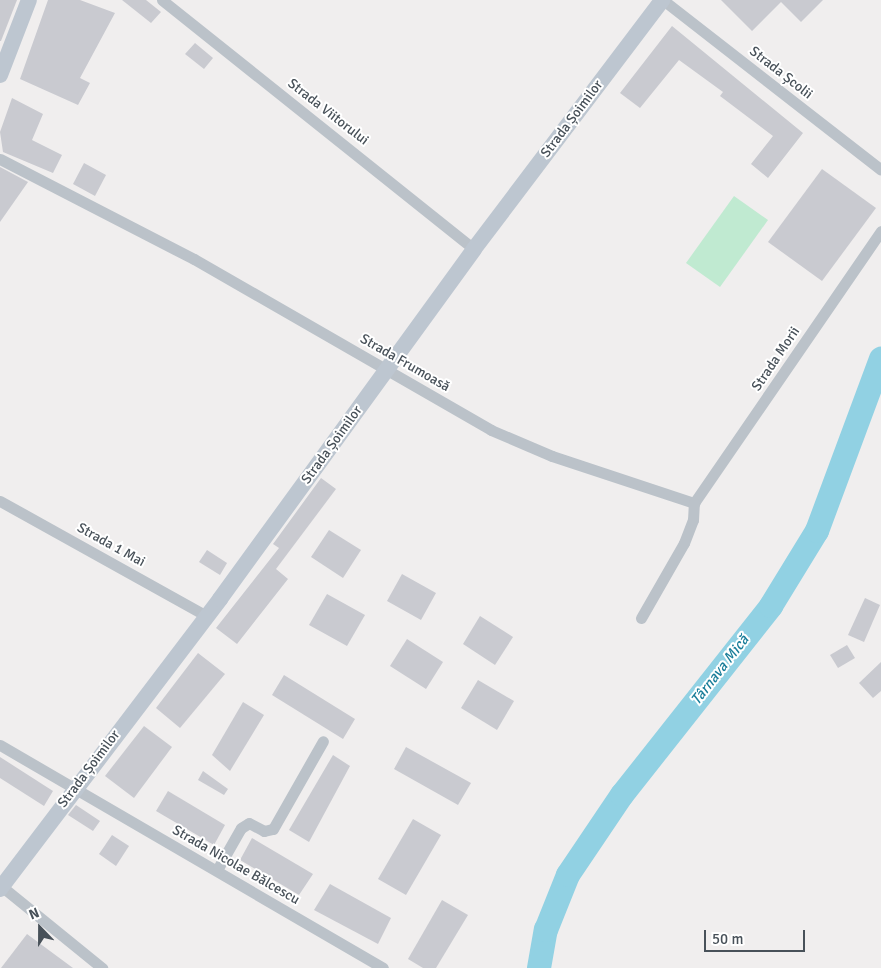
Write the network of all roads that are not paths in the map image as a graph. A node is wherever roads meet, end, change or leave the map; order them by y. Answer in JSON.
{"nodes":[{"id":1,"x":29,"y":0,"type":"edge"},
{"id":2,"x":162,"y":0,"type":"edge"},
{"id":3,"x":662,"y":0,"type":"edge"},
{"id":4,"x":4,"y":52,"type":"edge"},
{"id":5,"x":0,"y":75,"type":"edge"},
{"id":6,"x":0,"y":159,"type":"edge"},
{"id":7,"x":881,"y":170,"type":"edge"},
{"id":8,"x":881,"y":231,"type":"edge"},
{"id":9,"x":474,"y":250,"type":"junction"},
{"id":10,"x":386,"y":369,"type":"junction"},
{"id":11,"x":0,"y":501,"type":"edge"},
{"id":12,"x":694,"y":503,"type":"junction"},
{"id":13,"x":207,"y":616,"type":"junction"},
{"id":14,"x":641,"y":618,"type":"dead end"},
{"id":15,"x":323,"y":741,"type":"dead end"},
{"id":16,"x":0,"y":745,"type":"edge"},
{"id":17,"x":74,"y":788,"type":"junction"},
{"id":18,"x":217,"y":870,"type":"junction"},
{"id":19,"x":0,"y":887,"type":"edge"},
{"id":20,"x":102,"y":968,"type":"edge"},
{"id":21,"x":383,"y":968,"type":"edge"}],
"edges":[{"from":1,"to":4,"type":"street"},
{"from":2,"to":9,"type":"street","name":"Strada Viitorului"},
{"from":3,"to":7,"type":"street","name":"Strada Școlii"},
{"from":3,"to":9,"type":"street","name":"Strada Șoimilor"},
{"from":4,"to":5,"type":"street"},
{"from":6,"to":10,"type":"street","name":"Strada Frumoasă"},
{"from":8,"to":12,"type":"street","name":"Strada Morii"},
{"from":9,"to":10,"type":"street","name":"Strada Șoimilor"},
{"from":10,"to":12,"type":"street","name":"Strada Frumoasă"},
{"from":10,"to":13,"type":"street","name":"Strada Șoimilor"},
{"from":11,"to":13,"type":"street","name":"Strada 1 Mai"},
{"from":12,"to":14,"type":"street"},
{"from":13,"to":17,"type":"street","name":"Strada Șoimilor"},
{"from":15,"to":18,"type":"street"},
{"from":16,"to":17,"type":"street","name":"Strada Nicolae Bălcescu"},
{"from":17,"to":18,"type":"street","name":"Strada Nicolae Bălcescu"},
{"from":17,"to":19,"type":"street","name":"Strada Șoimilor"},
{"from":18,"to":21,"type":"street","name":"Strada Nicolae Bălcescu"},
{"from":19,"to":20,"type":"street"}]}
